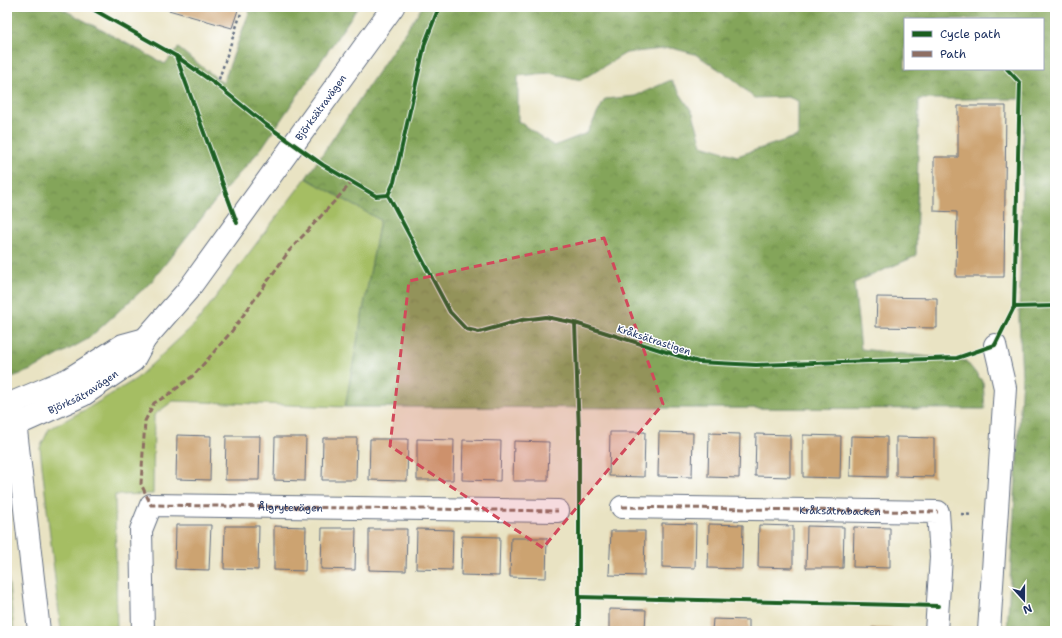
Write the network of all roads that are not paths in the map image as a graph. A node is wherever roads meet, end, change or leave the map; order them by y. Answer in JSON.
{"nodes":[{"id":1,"x":393,"y":7,"type":"edge"},
{"id":2,"x":995,"y":345,"type":"dead end"},
{"id":3,"x":11,"y":415,"type":"edge"},
{"id":4,"x":622,"y":508,"type":"dead end"},
{"id":5,"x":558,"y":511,"type":"dead end"},
{"id":6,"x":39,"y":631,"type":"edge"},
{"id":7,"x":143,"y":631,"type":"edge"},
{"id":8,"x":936,"y":631,"type":"edge"},
{"id":9,"x":989,"y":631,"type":"edge"}],
"edges":[{"from":1,"to":3,"type":"street","name":"Björksätravägen"},
{"from":2,"to":9,"type":"street"},
{"from":3,"to":6,"type":"street"},
{"from":4,"to":8,"type":"street","name":"Kråksätrabacken"},
{"from":5,"to":7,"type":"street","name":"Ålgrytevägen"}]}
